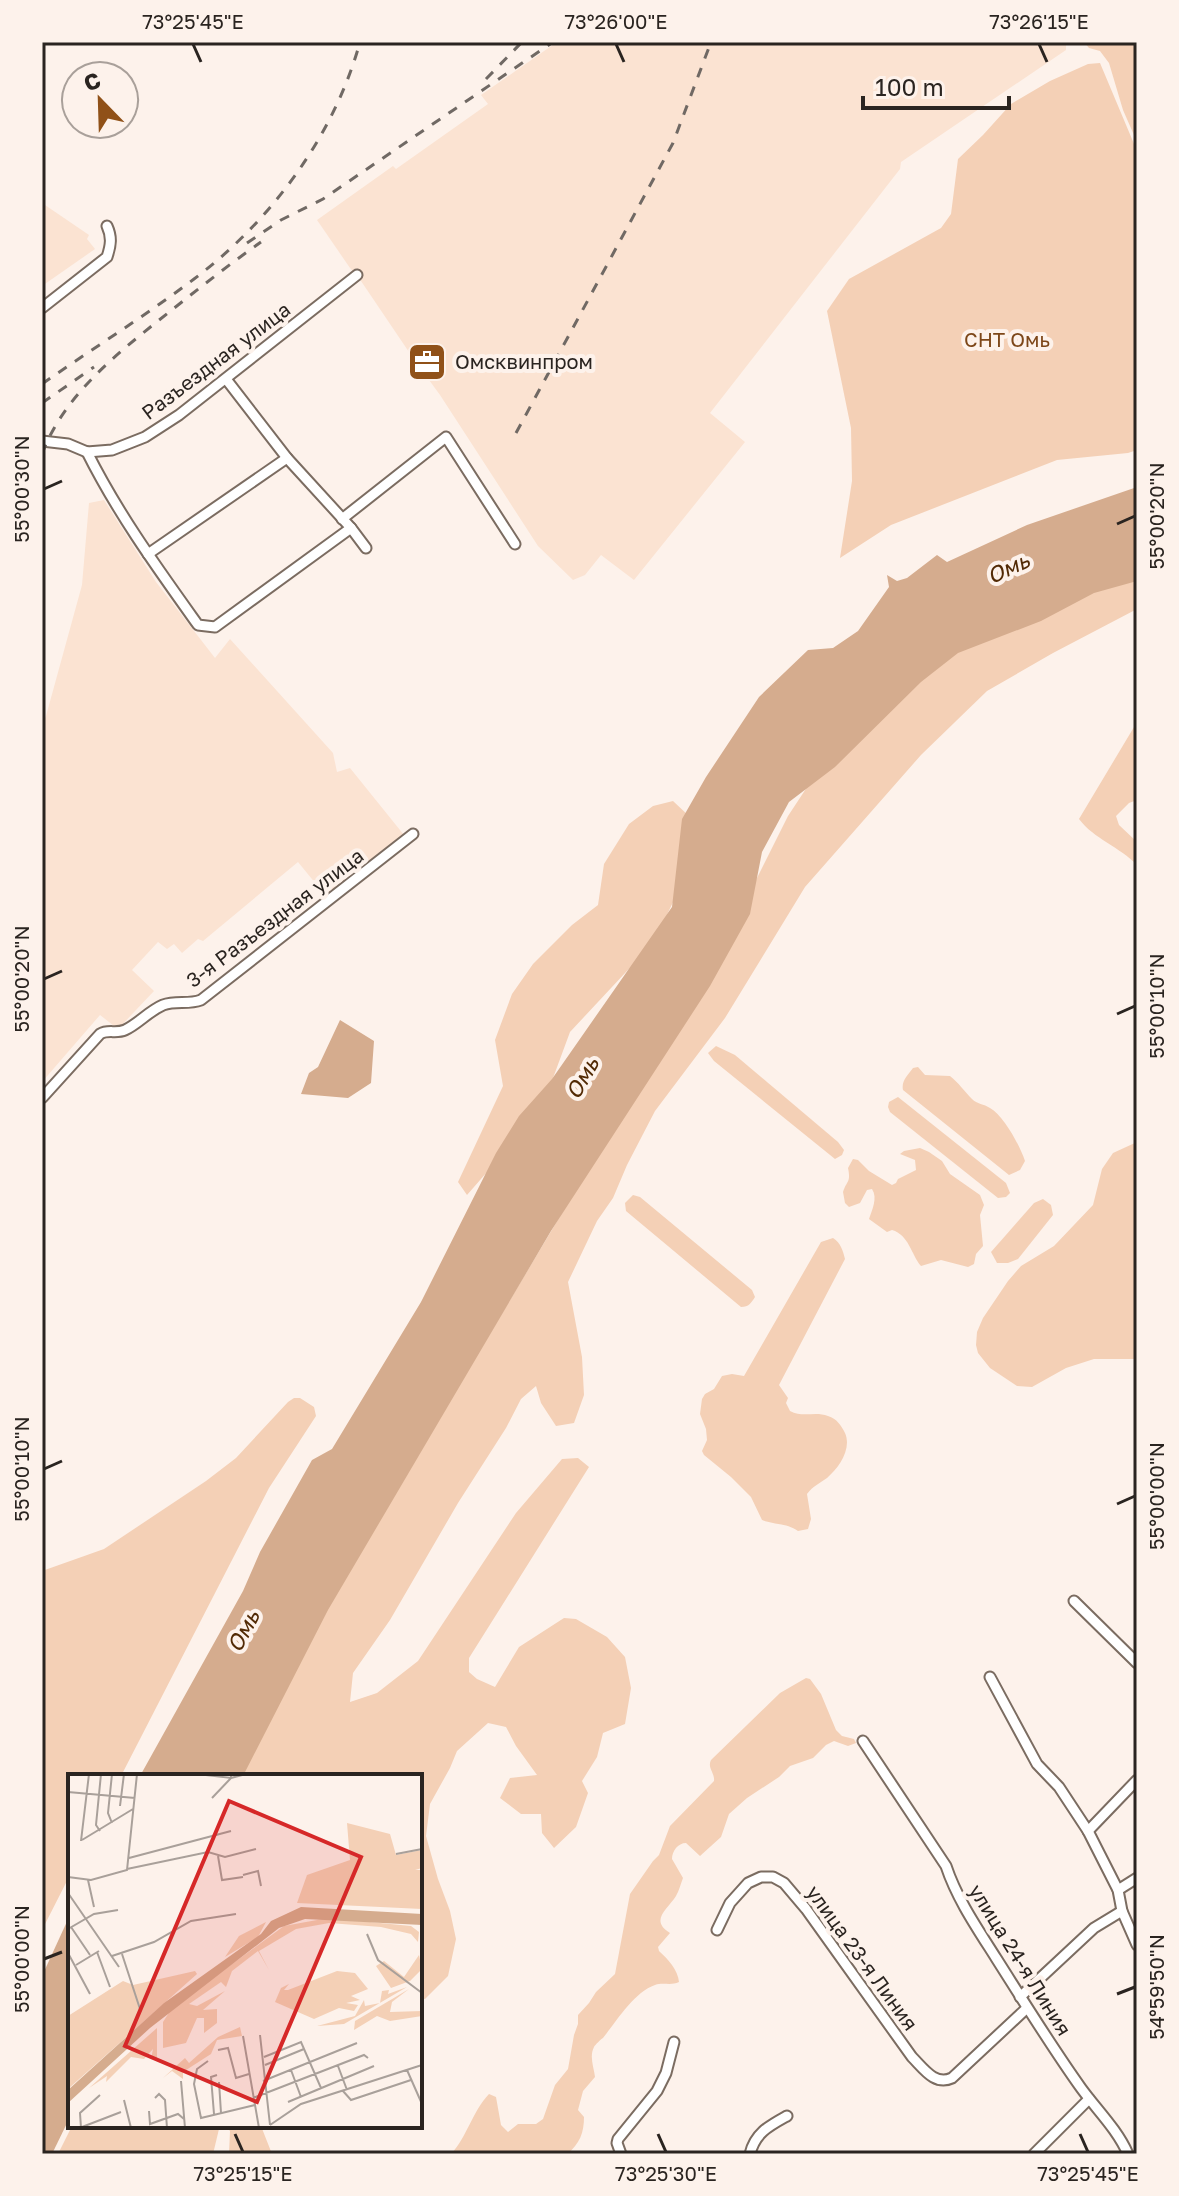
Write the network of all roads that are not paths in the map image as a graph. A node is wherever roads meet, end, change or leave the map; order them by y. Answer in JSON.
{"nodes":[{"id":1,"x":107,"y":226,"type":"dead end"},
{"id":2,"x":357,"y":275,"type":"dead end"},
{"id":3,"x":42,"y":308,"type":"edge"},
{"id":4,"x":226,"y":379,"type":"junction"},
{"id":5,"x":42,"y":441,"type":"edge"},
{"id":6,"x":87,"y":452,"type":"junction"},
{"id":7,"x":287,"y":458,"type":"junction"},
{"id":8,"x":342,"y":519,"type":"junction"},
{"id":9,"x":351,"y":528,"type":"junction"},
{"id":10,"x":515,"y":544,"type":"dead end"},
{"id":11,"x":366,"y":548,"type":"dead end"},
{"id":12,"x":148,"y":554,"type":"junction"},
{"id":13,"x":413,"y":834,"type":"dead end"},
{"id":14,"x":42,"y":1098,"type":"edge"},
{"id":15,"x":1074,"y":1601,"type":"dead end"},
{"id":16,"x":1137,"y":1663,"type":"edge"},
{"id":17,"x":990,"y":1677,"type":"dead end"},
{"id":18,"x":863,"y":1741,"type":"dead end"},
{"id":19,"x":1137,"y":1780,"type":"edge"},
{"id":20,"x":1088,"y":1831,"type":"junction"},
{"id":21,"x":1137,"y":1878,"type":"edge"},
{"id":22,"x":1118,"y":1890,"type":"junction"},
{"id":23,"x":1122,"y":1911,"type":"junction"},
{"id":24,"x":717,"y":1930,"type":"dead end"},
{"id":25,"x":1137,"y":1945,"type":"edge"},
{"id":26,"x":1020,"y":1997,"type":"junction"},
{"id":27,"x":1027,"y":2008,"type":"junction"},
{"id":28,"x":674,"y":2042,"type":"dead end"},
{"id":29,"x":1089,"y":2099,"type":"junction"},
{"id":30,"x":787,"y":2116,"type":"dead end"},
{"id":31,"x":621,"y":2154,"type":"edge"},
{"id":32,"x":750,"y":2154,"type":"edge"},
{"id":33,"x":1034,"y":2154,"type":"edge"},
{"id":34,"x":1128,"y":2154,"type":"edge"}],
"edges":[{"from":1,"to":3,"type":"street"},
{"from":2,"to":4,"type":"street","name":"Разъездная улица"},
{"from":4,"to":6,"type":"street","name":"Разъездная улица"},
{"from":4,"to":7,"type":"street"},
{"from":5,"to":6,"type":"street"},
{"from":6,"to":12,"type":"street"},
{"from":7,"to":8,"type":"street"},
{"from":7,"to":12,"type":"street"},
{"from":8,"to":9,"type":"street"},
{"from":8,"to":10,"type":"street"},
{"from":9,"to":11,"type":"street"},
{"from":9,"to":12,"type":"street"},
{"from":13,"to":14,"type":"street","name":"3-я Разъездная улица"},
{"from":15,"to":16,"type":"street"},
{"from":17,"to":20,"type":"street"},
{"from":18,"to":26,"type":"street","name":"улица 24-я Линия"},
{"from":19,"to":20,"type":"street"},
{"from":20,"to":22,"type":"street"},
{"from":21,"to":22,"type":"street"},
{"from":22,"to":23,"type":"street"},
{"from":23,"to":25,"type":"street"},
{"from":23,"to":26,"type":"street"},
{"from":24,"to":27,"type":"street","name":"улица 23-я Линия"},
{"from":26,"to":27,"type":"street","name":"улица 24-я Линия"},
{"from":27,"to":29,"type":"street","name":"улица 24-я Линия"},
{"from":28,"to":31,"type":"street"},
{"from":29,"to":33,"type":"street"},
{"from":29,"to":34,"type":"street","name":"улица 24-я Линия"},
{"from":30,"to":32,"type":"street"}]}
